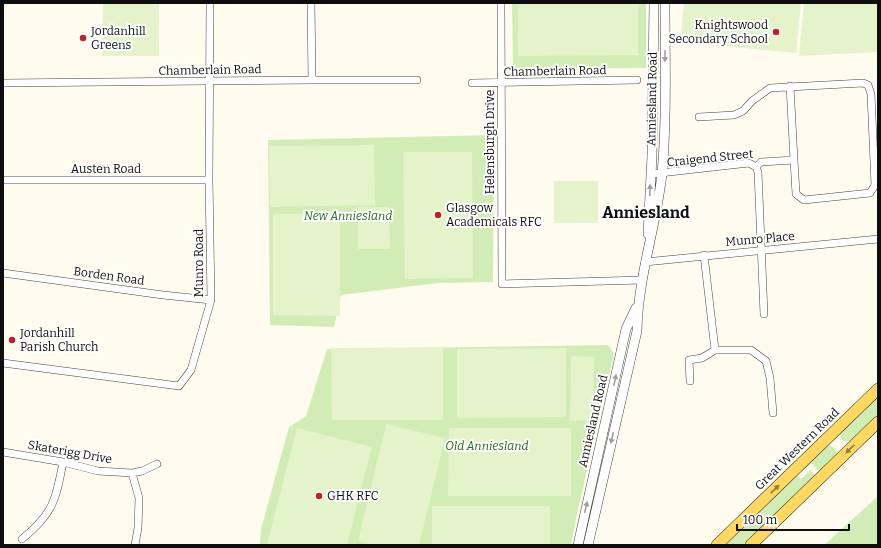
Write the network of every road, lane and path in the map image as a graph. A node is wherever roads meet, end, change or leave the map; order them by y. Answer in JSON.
{"nodes":[{"id":1,"x":210,"y":3,"type":"edge"},
{"id":2,"x":311,"y":3,"type":"edge"},
{"id":3,"x":501,"y":3,"type":"edge"},
{"id":4,"x":654,"y":3,"type":"edge"},
{"id":5,"x":665,"y":3,"type":"edge"},
{"id":6,"x":312,"y":80,"type":"junction"},
{"id":7,"x":417,"y":80,"type":"dead end"},
{"id":8,"x":637,"y":80,"type":"dead end"},
{"id":9,"x":210,"y":81,"type":"junction"},
{"id":10,"x":3,"y":83,"type":"edge"},
{"id":11,"x":472,"y":83,"type":"dead end"},
{"id":12,"x":501,"y":83,"type":"junction"},
{"id":13,"x":790,"y":86,"type":"junction"},
{"id":14,"x":698,"y":117,"type":"dead end"},
{"id":15,"x":876,"y":149,"type":"edge"},
{"id":16,"x":794,"y":160,"type":"junction"},
{"id":17,"x":756,"y":167,"type":"junction"},
{"id":18,"x":651,"y":174,"type":"junction"},
{"id":19,"x":662,"y":174,"type":"junction"},
{"id":20,"x":3,"y":180,"type":"edge"},
{"id":21,"x":209,"y":180,"type":"junction"},
{"id":22,"x":878,"y":239,"type":"edge"},
{"id":23,"x":649,"y":243,"type":"junction"},
{"id":24,"x":760,"y":250,"type":"junction"},
{"id":25,"x":704,"y":255,"type":"junction"},
{"id":26,"x":645,"y":262,"type":"junction"},
{"id":27,"x":3,"y":273,"type":"edge"},
{"id":28,"x":642,"y":280,"type":"junction"},
{"id":29,"x":211,"y":300,"type":"junction"},
{"id":30,"x":637,"y":304,"type":"junction"},
{"id":31,"x":764,"y":314,"type":"dead end"},
{"id":32,"x":715,"y":350,"type":"junction"},
{"id":33,"x":3,"y":363,"type":"edge"},
{"id":34,"x":690,"y":381,"type":"dead end"},
{"id":35,"x":878,"y":389,"type":"edge"},
{"id":36,"x":773,"y":413,"type":"dead end"},
{"id":37,"x":878,"y":422,"type":"edge"},
{"id":38,"x":3,"y":452,"type":"edge"},
{"id":39,"x":63,"y":462,"type":"junction"},
{"id":40,"x":157,"y":464,"type":"dead end"},
{"id":41,"x":132,"y":473,"type":"junction"},
{"id":42,"x":22,"y":539,"type":"dead end"},
{"id":43,"x":135,"y":545,"type":"edge"},
{"id":44,"x":578,"y":545,"type":"edge"},
{"id":45,"x":588,"y":545,"type":"edge"},
{"id":46,"x":717,"y":545,"type":"edge"},
{"id":47,"x":751,"y":545,"type":"edge"}],
"edges":[{"from":1,"to":9,"type":"street","name":"Munro Road"},
{"from":2,"to":6,"type":"street"},
{"from":3,"to":12,"type":"street","name":"Helensburgh Drive"},
{"from":4,"to":18,"type":"street","name":"Anniesland Road"},
{"from":5,"to":19,"type":"street","name":"Anniesland Road","one_way":true},
{"from":6,"to":7,"type":"street","name":"Chamberlain Road"},
{"from":6,"to":9,"type":"street","name":"Chamberlain Road"},
{"from":8,"to":12,"type":"street","name":"Chamberlain Road"},
{"from":9,"to":10,"type":"street","name":"Chamberlain Road"},
{"from":9,"to":21,"type":"street","name":"Munro Road"},
{"from":11,"to":12,"type":"street","name":"Chamberlain Road"},
{"from":12,"to":28,"type":"street","name":"Helensburgh Drive"},
{"from":13,"to":14,"type":"street"},
{"from":13,"to":15,"type":"street"},
{"from":13,"to":16,"type":"street"},
{"from":15,"to":16,"type":"street"},
{"from":16,"to":17,"type":"street","name":"Craigend Street"},
{"from":17,"to":19,"type":"street","name":"Craigend Street"},
{"from":17,"to":24,"type":"street"},
{"from":18,"to":19,"type":"street","name":"Craigend Street"},
{"from":23,"to":18,"type":"street","name":"Anniesland Road","one_way":true},
{"from":19,"to":23,"type":"street","name":"Anniesland Road"},
{"from":20,"to":21,"type":"street","name":"Austen Road"},
{"from":21,"to":29,"type":"street","name":"Munro Road"},
{"from":22,"to":24,"type":"street","name":"Munro Place"},
{"from":23,"to":26,"type":"street","name":"Anniesland Road"},
{"from":24,"to":25,"type":"street","name":"Munro Place"},
{"from":24,"to":31,"type":"street"},
{"from":25,"to":26,"type":"street","name":"Munro Place"},
{"from":25,"to":32,"type":"street"},
{"from":26,"to":28,"type":"street","name":"Anniesland Road"},
{"from":27,"to":29,"type":"street","name":"Borden Road"},
{"from":28,"to":30,"type":"street","name":"Anniesland Road"},
{"from":29,"to":33,"type":"street","name":"Munro Road"},
{"from":44,"to":30,"type":"street","name":"Anniesland Road","one_way":true},
{"from":30,"to":45,"type":"street","name":"Anniesland Road","one_way":true},
{"from":32,"to":34,"type":"street"},
{"from":32,"to":36,"type":"street"},
{"from":46,"to":35,"type":"main road","name":"Great Western Road","one_way":true},
{"from":37,"to":47,"type":"main road","one_way":true},
{"from":38,"to":39,"type":"street","name":"Skaterigg Drive"},
{"from":39,"to":41,"type":"street","name":"Skaterigg Drive"},
{"from":39,"to":42,"type":"street"},
{"from":40,"to":41,"type":"street","name":"Skaterigg Drive"},
{"from":41,"to":43,"type":"street"}]}
